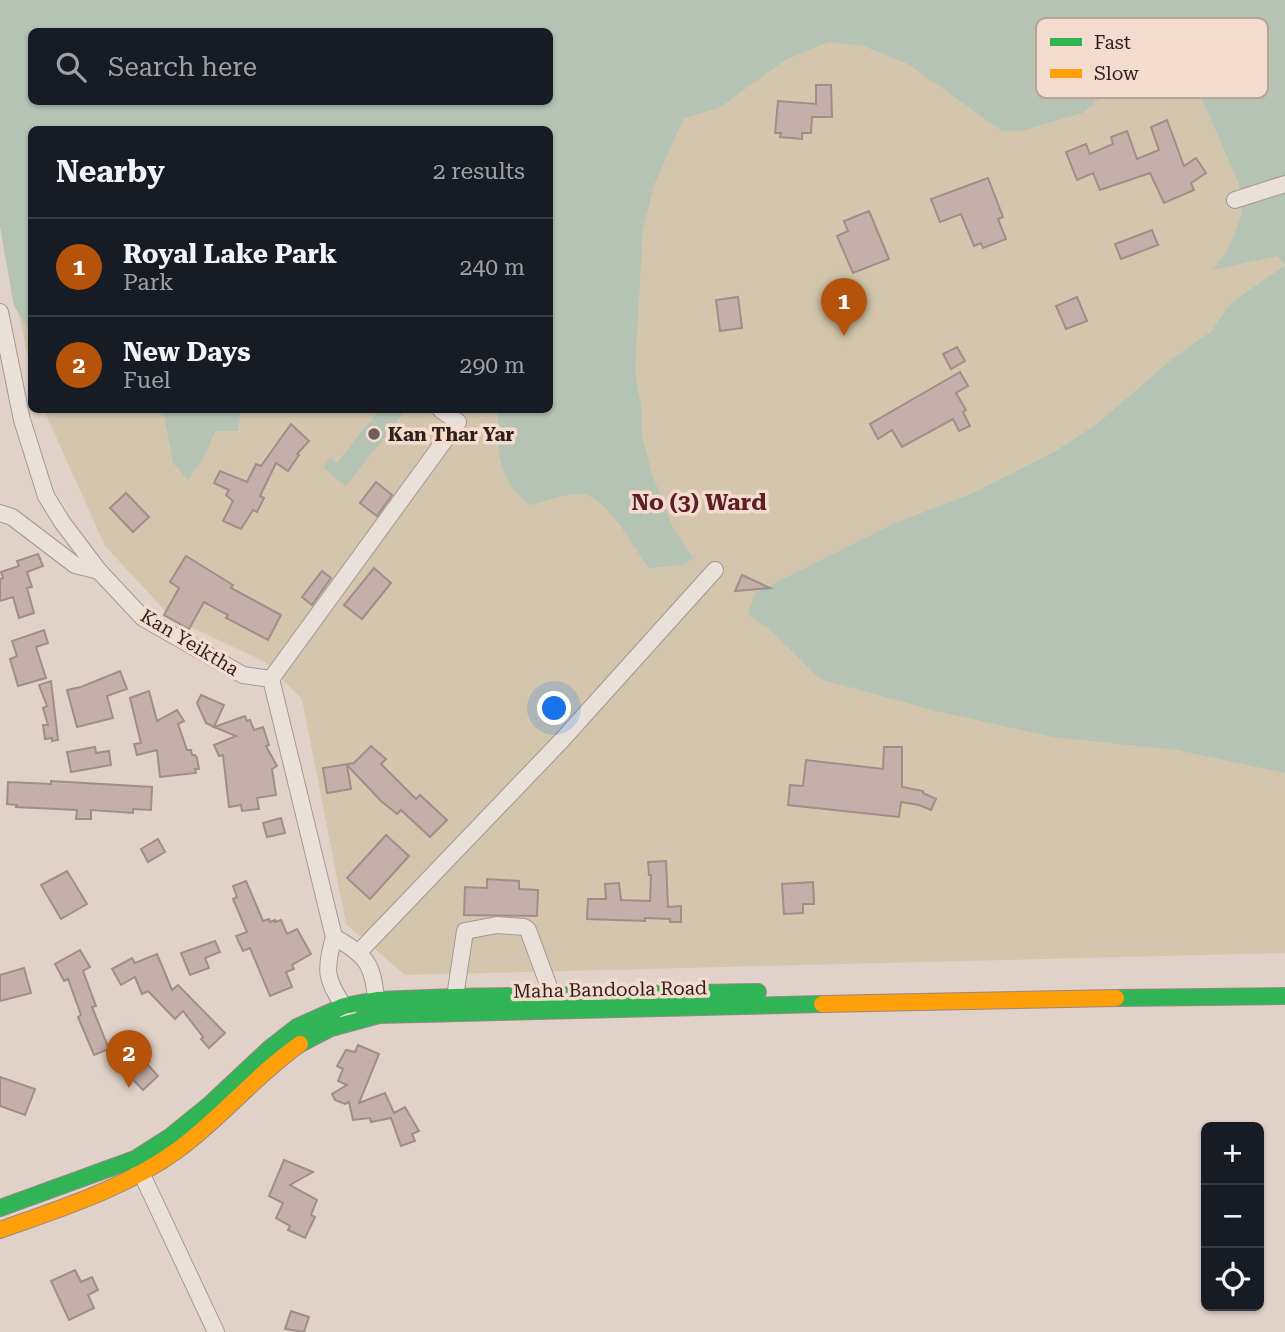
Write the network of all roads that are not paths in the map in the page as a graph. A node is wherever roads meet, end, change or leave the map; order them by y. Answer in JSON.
{"nodes":[{"id":1,"x":1285,"y":184,"type":"edge"},
{"id":2,"x":1235,"y":200,"type":"dead end"},
{"id":3,"x":0,"y":312,"type":"edge"},
{"id":4,"x":445,"y":413,"type":"edge"},
{"id":5,"x":0,"y":513,"type":"edge"},
{"id":6,"x":62,"y":522,"type":"junction"},
{"id":7,"x":42,"y":539,"type":"junction"},
{"id":8,"x":715,"y":570,"type":"dead end"},
{"id":9,"x":99,"y":571,"type":"junction"},
{"id":10,"x":271,"y":679,"type":"junction"},
{"id":11,"x":334,"y":937,"type":"junction"},
{"id":12,"x":358,"y":953,"type":"junction"},
{"id":13,"x":1285,"y":982,"type":"edge"},
{"id":14,"x":552,"y":995,"type":"junction"},
{"id":15,"x":454,"y":996,"type":"junction"},
{"id":16,"x":1285,"y":996,"type":"edge"},
{"id":17,"x":378,"y":1007,"type":"junction"},
{"id":18,"x":348,"y":1013,"type":"junction"},
{"id":19,"x":138,"y":1166,"type":"junction"},
{"id":20,"x":0,"y":1208,"type":"edge"},
{"id":21,"x":0,"y":1230,"type":"edge"},
{"id":22,"x":216,"y":1332,"type":"edge"}],
"edges":[{"from":1,"to":2,"type":"street"},
{"from":3,"to":6,"type":"street","name":"Kan Yeiktha"},
{"from":4,"to":10,"type":"street"},
{"from":5,"to":7,"type":"street"},
{"from":6,"to":7,"type":"street"},
{"from":6,"to":9,"type":"street","name":"Kan Yeiktha"},
{"from":7,"to":9,"type":"street"},
{"from":8,"to":12,"type":"street"},
{"from":9,"to":10,"type":"street","name":"Kan Yeiktha"},
{"from":10,"to":11,"type":"street"},
{"from":11,"to":12,"type":"street"},
{"from":11,"to":18,"type":"street"},
{"from":12,"to":17,"type":"street"},
{"from":13,"to":14,"type":"main road","name":"Maha Bandoola Road"},
{"from":14,"to":15,"type":"main road","name":"Maha Bandoola Road"},
{"from":14,"to":15,"type":"street"},
{"from":15,"to":17,"type":"main road","name":"Maha Bandoola Road"},
{"from":16,"to":17,"type":"main road","name":"Maha Bandoola Road"},
{"from":17,"to":18,"type":"main road","name":"Maha Bandoola Road"},
{"from":18,"to":19,"type":"main road","name":"Maha Bandoola Road"},
{"from":19,"to":20,"type":"main road","name":"Maha Bandoola Road"},
{"from":19,"to":21,"type":"main road","name":"Maha Bandoola Road"},
{"from":19,"to":22,"type":"street"}]}
